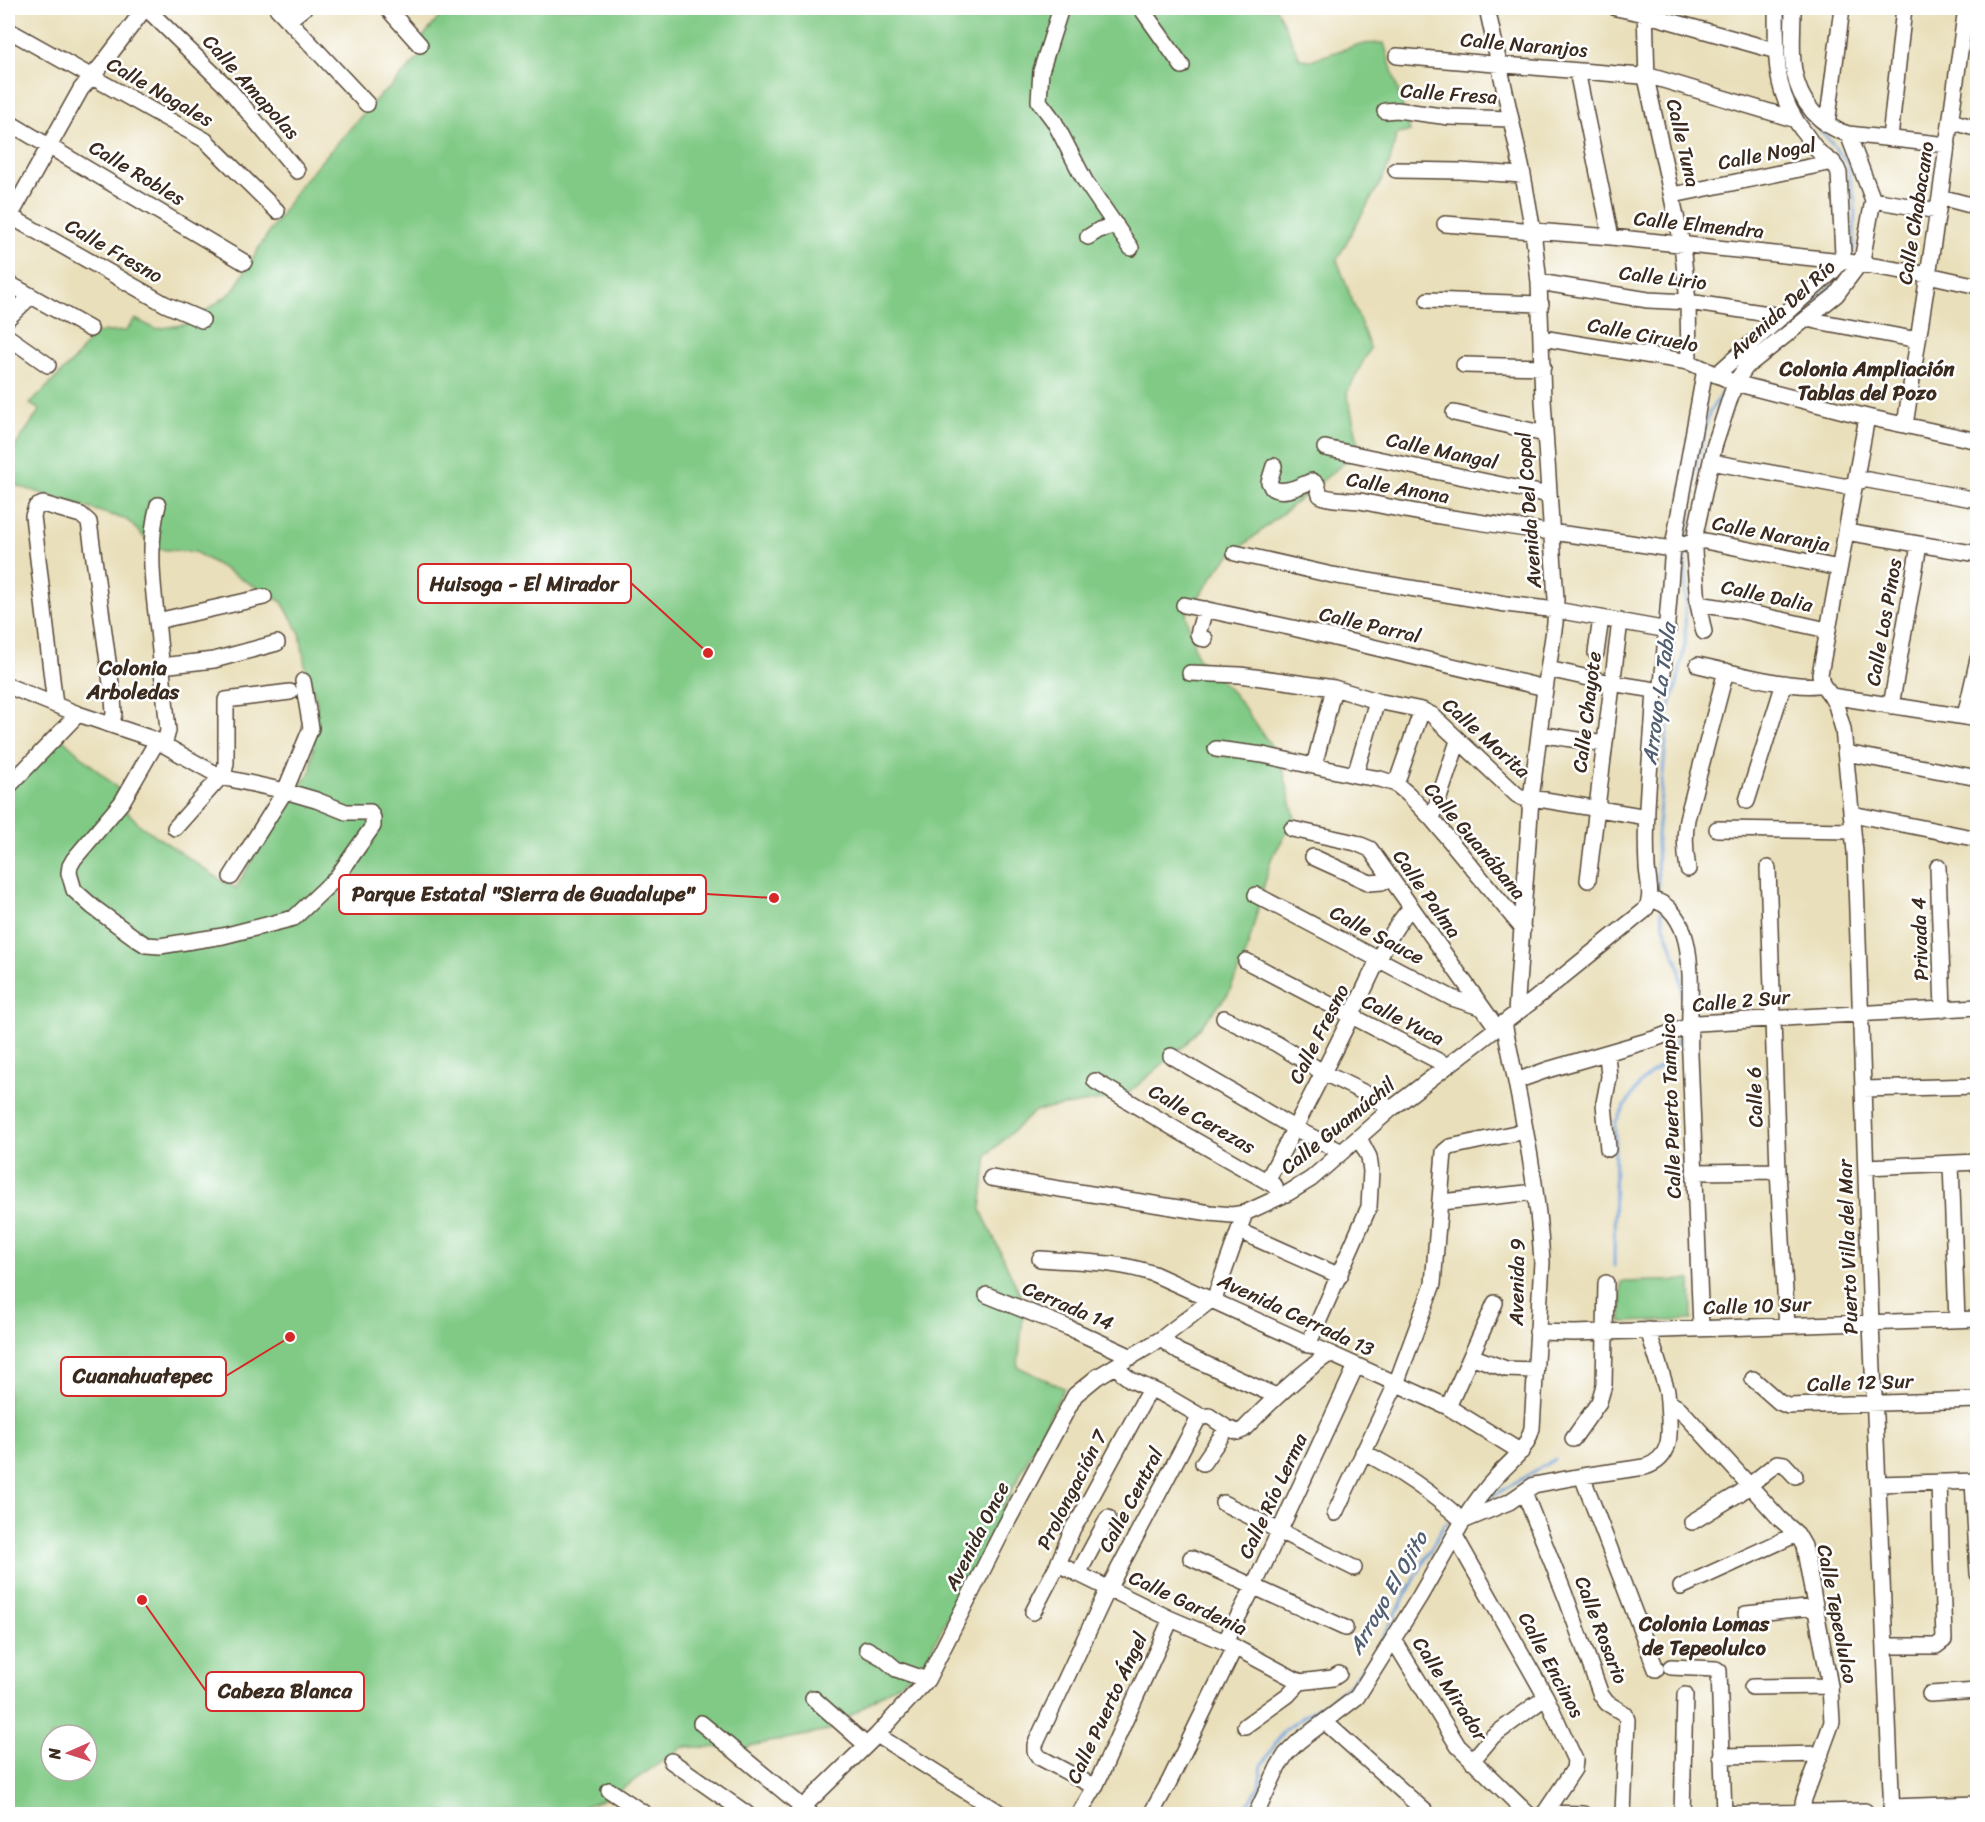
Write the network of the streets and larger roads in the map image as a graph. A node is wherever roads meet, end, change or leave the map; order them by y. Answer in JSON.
{"nodes":[{"id":1,"x":145,"y":8,"type":"edge"},
{"id":2,"x":277,"y":8,"type":"edge"},
{"id":3,"x":303,"y":8,"type":"edge"},
{"id":4,"x":387,"y":8,"type":"edge"},
{"id":5,"x":1061,"y":8,"type":"edge"},
{"id":6,"x":1141,"y":8,"type":"edge"},
{"id":7,"x":1487,"y":8,"type":"edge"},
{"id":8,"x":1616,"y":8,"type":"edge"},
{"id":9,"x":1776,"y":8,"type":"edge"},
{"id":10,"x":1793,"y":8,"type":"edge"},
{"id":11,"x":1842,"y":8,"type":"edge"},
{"id":12,"x":1904,"y":8,"type":"edge"},
{"id":13,"x":1966,"y":8,"type":"edge"},
{"id":14,"x":1645,"y":11,"type":"edge"},
{"id":15,"x":289,"y":20,"type":"junction"},
{"id":16,"x":8,"y":30,"type":"edge"},
{"id":17,"x":420,"y":45,"type":"dead end"},
{"id":18,"x":1777,"y":51,"type":"junction"},
{"id":19,"x":1397,"y":56,"type":"dead end"},
{"id":20,"x":1499,"y":63,"type":"junction"},
{"id":21,"x":1182,"y":66,"type":"dead end"},
{"id":22,"x":1577,"y":71,"type":"junction"},
{"id":23,"x":91,"y":77,"type":"junction"},
{"id":24,"x":1647,"y":77,"type":"junction"},
{"id":25,"x":367,"y":104,"type":"dead end"},
{"id":26,"x":1385,"y":111,"type":"dead end"},
{"id":27,"x":1511,"y":119,"type":"junction"},
{"id":28,"x":1792,"y":119,"type":"junction"},
{"id":29,"x":1951,"y":121,"type":"junction"},
{"id":30,"x":8,"y":122,"type":"edge"},
{"id":31,"x":1827,"y":125,"type":"junction"},
{"id":32,"x":1977,"y":129,"type":"edge"},
{"id":33,"x":1848,"y":134,"type":"junction"},
{"id":34,"x":1890,"y":138,"type":"junction"},
{"id":35,"x":50,"y":145,"type":"junction"},
{"id":36,"x":1948,"y":145,"type":"junction"},
{"id":37,"x":1833,"y":162,"type":"junction"},
{"id":38,"x":1396,"y":170,"type":"dead end"},
{"id":39,"x":297,"y":171,"type":"dead end"},
{"id":40,"x":1523,"y":175,"type":"junction"},
{"id":41,"x":1673,"y":195,"type":"junction"},
{"id":42,"x":1874,"y":200,"type":"junction"},
{"id":43,"x":1939,"y":204,"type":"junction"},
{"id":44,"x":1977,"y":207,"type":"edge"},
{"id":45,"x":278,"y":211,"type":"dead end"},
{"id":46,"x":8,"y":217,"type":"edge"},
{"id":47,"x":1445,"y":224,"type":"dead end"},
{"id":48,"x":1116,"y":225,"type":"junction"},
{"id":49,"x":1533,"y":231,"type":"junction"},
{"id":50,"x":1088,"y":237,"type":"dead end"},
{"id":51,"x":1611,"y":237,"type":"junction"},
{"id":52,"x":1683,"y":244,"type":"junction"},
{"id":53,"x":1131,"y":248,"type":"dead end"},
{"id":54,"x":244,"y":262,"type":"dead end"},
{"id":55,"x":1850,"y":262,"type":"junction"},
{"id":56,"x":1928,"y":275,"type":"junction"},
{"id":57,"x":1539,"y":282,"type":"junction"},
{"id":58,"x":8,"y":283,"type":"edge"},
{"id":59,"x":1977,"y":286,"type":"edge"},
{"id":60,"x":31,"y":296,"type":"junction"},
{"id":61,"x":1428,"y":300,"type":"dead end"},
{"id":62,"x":1688,"y":302,"type":"junction"},
{"id":63,"x":1541,"y":304,"type":"junction"},
{"id":64,"x":1782,"y":316,"type":"junction"},
{"id":65,"x":8,"y":318,"type":"edge"},
{"id":66,"x":1806,"y":319,"type":"junction"},
{"id":67,"x":202,"y":320,"type":"dead end"},
{"id":68,"x":90,"y":329,"type":"dead end"},
{"id":69,"x":8,"y":336,"type":"edge"},
{"id":70,"x":1542,"y":338,"type":"junction"},
{"id":71,"x":1917,"y":340,"type":"junction"},
{"id":72,"x":1689,"y":362,"type":"junction"},
{"id":73,"x":48,"y":365,"type":"dead end"},
{"id":74,"x":1464,"y":365,"type":"dead end"},
{"id":75,"x":1543,"y":367,"type":"junction"},
{"id":76,"x":1722,"y":378,"type":"junction"},
{"id":77,"x":1454,"y":413,"type":"dead end"},
{"id":78,"x":1867,"y":417,"type":"junction"},
{"id":79,"x":1905,"y":425,"type":"junction"},
{"id":80,"x":1545,"y":434,"type":"junction"},
{"id":81,"x":1977,"y":441,"type":"edge"},
{"id":82,"x":1325,"y":448,"type":"dead end"},
{"id":83,"x":1711,"y":462,"type":"junction"},
{"id":84,"x":1274,"y":466,"type":"dead end"},
{"id":85,"x":1854,"y":484,"type":"junction"},
{"id":86,"x":1549,"y":495,"type":"junction"},
{"id":87,"x":1977,"y":500,"type":"edge"},
{"id":88,"x":158,"y":505,"type":"dead end"},
{"id":89,"x":1552,"y":532,"type":"junction"},
{"id":90,"x":1846,"y":532,"type":"junction"},
{"id":91,"x":1684,"y":544,"type":"junction"},
{"id":92,"x":1919,"y":545,"type":"junction"},
{"id":93,"x":1235,"y":553,"type":"dead end"},
{"id":94,"x":1977,"y":554,"type":"edge"},
{"id":95,"x":1839,"y":568,"type":"junction"},
{"id":96,"x":264,"y":597,"type":"dead end"},
{"id":97,"x":1698,"y":604,"type":"junction"},
{"id":98,"x":1184,"y":605,"type":"dead end"},
{"id":99,"x":1205,"y":609,"type":"junction"},
{"id":100,"x":1556,"y":610,"type":"junction"},
{"id":101,"x":1601,"y":618,"type":"junction"},
{"id":102,"x":157,"y":621,"type":"junction"},
{"id":103,"x":1620,"y":621,"type":"junction"},
{"id":104,"x":1668,"y":630,"type":"junction"},
{"id":105,"x":1827,"y":630,"type":"junction"},
{"id":106,"x":1704,"y":632,"type":"dead end"},
{"id":107,"x":1205,"y":639,"type":"dead end"},
{"id":108,"x":277,"y":643,"type":"dead end"},
{"id":109,"x":1596,"y":653,"type":"dead end"},
{"id":110,"x":1977,"y":659,"type":"edge"},
{"id":111,"x":1698,"y":665,"type":"dead end"},
{"id":112,"x":161,"y":666,"type":"junction"},
{"id":113,"x":1548,"y":669,"type":"junction"},
{"id":114,"x":1726,"y":671,"type":"junction"},
{"id":115,"x":1190,"y":673,"type":"dead end"},
{"id":116,"x":303,"y":681,"type":"dead end"},
{"id":117,"x":1611,"y":683,"type":"junction"},
{"id":118,"x":1784,"y":683,"type":"junction"},
{"id":119,"x":8,"y":686,"type":"edge"},
{"id":120,"x":1334,"y":688,"type":"junction"},
{"id":121,"x":1545,"y":688,"type":"junction"},
{"id":122,"x":1655,"y":690,"type":"junction"},
{"id":123,"x":1827,"y":690,"type":"junction"},
{"id":124,"x":290,"y":692,"type":"dead end"},
{"id":125,"x":1377,"y":701,"type":"junction"},
{"id":126,"x":55,"y":705,"type":"junction"},
{"id":127,"x":1891,"y":706,"type":"junction"},
{"id":128,"x":1422,"y":710,"type":"junction"},
{"id":129,"x":78,"y":714,"type":"junction"},
{"id":130,"x":1971,"y":718,"type":"edge"},
{"id":131,"x":112,"y":725,"type":"junction"},
{"id":132,"x":1539,"y":734,"type":"junction"},
{"id":133,"x":1458,"y":741,"type":"junction"},
{"id":134,"x":161,"y":743,"type":"junction"},
{"id":135,"x":1604,"y":744,"type":"junction"},
{"id":136,"x":1216,"y":749,"type":"dead end"},
{"id":137,"x":1846,"y":753,"type":"junction"},
{"id":138,"x":1314,"y":766,"type":"junction"},
{"id":139,"x":1355,"y":776,"type":"junction"},
{"id":140,"x":221,"y":777,"type":"junction"},
{"id":141,"x":1977,"y":778,"type":"edge"},
{"id":142,"x":9,"y":783,"type":"edge"},
{"id":143,"x":1396,"y":784,"type":"junction"},
{"id":144,"x":285,"y":791,"type":"junction"},
{"id":145,"x":1531,"y":799,"type":"junction"},
{"id":146,"x":1747,"y":801,"type":"dead end"},
{"id":147,"x":1596,"y":809,"type":"junction"},
{"id":148,"x":1852,"y":814,"type":"junction"},
{"id":149,"x":1647,"y":817,"type":"junction"},
{"id":150,"x":1432,"y":819,"type":"junction"},
{"id":151,"x":175,"y":828,"type":"dead end"},
{"id":152,"x":1292,"y":829,"type":"dead end"},
{"id":153,"x":1717,"y":830,"type":"dead end"},
{"id":154,"x":1853,"y":831,"type":"junction"},
{"id":155,"x":1977,"y":839,"type":"edge"},
{"id":156,"x":1313,"y":857,"type":"dead end"},
{"id":157,"x":1938,"y":867,"type":"dead end"},
{"id":158,"x":1688,"y":868,"type":"dead end"},
{"id":159,"x":1768,"y":868,"type":"dead end"},
{"id":160,"x":231,"y":878,"type":"dead end"},
{"id":161,"x":1390,"y":878,"type":"junction"},
{"id":162,"x":1588,"y":880,"type":"dead end"},
{"id":163,"x":1256,"y":895,"type":"dead end"},
{"id":164,"x":1650,"y":900,"type":"junction"},
{"id":165,"x":1411,"y":908,"type":"junction"},
{"id":166,"x":1522,"y":930,"type":"junction"},
{"id":167,"x":1380,"y":959,"type":"junction"},
{"id":168,"x":1246,"y":961,"type":"dead end"},
{"id":169,"x":1480,"y":1007,"type":"junction"},
{"id":170,"x":1977,"y":1007,"type":"edge"},
{"id":171,"x":1943,"y":1010,"type":"junction"},
{"id":172,"x":1860,"y":1013,"type":"junction"},
{"id":173,"x":1351,"y":1017,"type":"junction"},
{"id":174,"x":1224,"y":1018,"type":"dead end"},
{"id":175,"x":1774,"y":1019,"type":"junction"},
{"id":176,"x":1506,"y":1021,"type":"junction"},
{"id":177,"x":1690,"y":1024,"type":"junction"},
{"id":178,"x":1607,"y":1053,"type":"junction"},
{"id":179,"x":1171,"y":1056,"type":"dead end"},
{"id":180,"x":1446,"y":1065,"type":"junction"},
{"id":181,"x":1324,"y":1073,"type":"junction"},
{"id":182,"x":1095,"y":1081,"type":"dead end"},
{"id":183,"x":1516,"y":1081,"type":"junction"},
{"id":184,"x":1977,"y":1086,"type":"edge"},
{"id":185,"x":1863,"y":1089,"type":"junction"},
{"id":186,"x":1391,"y":1109,"type":"junction"},
{"id":187,"x":1294,"y":1128,"type":"junction"},
{"id":188,"x":1524,"y":1131,"type":"junction"},
{"id":189,"x":1359,"y":1138,"type":"junction"},
{"id":190,"x":1608,"y":1149,"type":"dead end"},
{"id":191,"x":1342,"y":1152,"type":"junction"},
{"id":192,"x":1977,"y":1162,"type":"edge"},
{"id":193,"x":1951,"y":1164,"type":"junction"},
{"id":194,"x":1866,"y":1167,"type":"junction"},
{"id":195,"x":1779,"y":1171,"type":"junction"},
{"id":196,"x":1694,"y":1172,"type":"junction"},
{"id":197,"x":991,"y":1178,"type":"dead end"},
{"id":198,"x":1267,"y":1181,"type":"junction"},
{"id":199,"x":1535,"y":1192,"type":"junction"},
{"id":200,"x":1288,"y":1193,"type":"junction"},
{"id":201,"x":1441,"y":1202,"type":"junction"},
{"id":202,"x":1245,"y":1213,"type":"junction"},
{"id":203,"x":1239,"y":1231,"type":"junction"},
{"id":204,"x":1040,"y":1260,"type":"dead end"},
{"id":205,"x":1340,"y":1276,"type":"junction"},
{"id":206,"x":1606,"y":1283,"type":"dead end"},
{"id":207,"x":987,"y":1295,"type":"dead end"},
{"id":208,"x":1212,"y":1299,"type":"junction"},
{"id":209,"x":1495,"y":1303,"type":"dead end"},
{"id":210,"x":1977,"y":1319,"type":"edge"},
{"id":211,"x":1957,"y":1320,"type":"junction"},
{"id":212,"x":1871,"y":1323,"type":"junction"},
{"id":213,"x":1787,"y":1326,"type":"junction"},
{"id":214,"x":1701,"y":1328,"type":"junction"},
{"id":215,"x":1648,"y":1330,"type":"junction"},
{"id":216,"x":1537,"y":1332,"type":"junction"},
{"id":217,"x":1606,"y":1332,"type":"junction"},
{"id":218,"x":1161,"y":1339,"type":"junction"},
{"id":219,"x":1308,"y":1345,"type":"junction"},
{"id":220,"x":1329,"y":1354,"type":"junction"},
{"id":221,"x":1471,"y":1356,"type":"junction"},
{"id":222,"x":1131,"y":1357,"type":"junction"},
{"id":223,"x":1117,"y":1365,"type":"junction"},
{"id":224,"x":1356,"y":1366,"type":"junction"},
{"id":225,"x":1536,"y":1370,"type":"junction"},
{"id":226,"x":1753,"y":1379,"type":"dead end"},
{"id":227,"x":1396,"y":1384,"type":"junction"},
{"id":228,"x":1150,"y":1389,"type":"junction"},
{"id":229,"x":1276,"y":1396,"type":"junction"},
{"id":230,"x":1977,"y":1400,"type":"edge"},
{"id":231,"x":1668,"y":1402,"type":"junction"},
{"id":232,"x":1875,"y":1404,"type":"junction"},
{"id":233,"x":1448,"y":1407,"type":"junction"},
{"id":234,"x":1202,"y":1417,"type":"junction"},
{"id":235,"x":1227,"y":1428,"type":"junction"},
{"id":236,"x":1573,"y":1439,"type":"dead end"},
{"id":237,"x":1363,"y":1452,"type":"junction"},
{"id":238,"x":1521,"y":1452,"type":"junction"},
{"id":239,"x":1203,"y":1463,"type":"dead end"},
{"id":240,"x":1582,"y":1476,"type":"junction"},
{"id":241,"x":1795,"y":1476,"type":"dead end"},
{"id":242,"x":1975,"y":1481,"type":"edge"},
{"id":243,"x":1940,"y":1482,"type":"junction"},
{"id":244,"x":1878,"y":1484,"type":"junction"},
{"id":245,"x":1751,"y":1485,"type":"junction"},
{"id":246,"x":1524,"y":1492,"type":"junction"},
{"id":247,"x":1222,"y":1503,"type":"dead end"},
{"id":248,"x":1335,"y":1513,"type":"dead end"},
{"id":249,"x":1108,"y":1518,"type":"dead end"},
{"id":250,"x":1463,"y":1521,"type":"junction"},
{"id":251,"x":1692,"y":1522,"type":"dead end"},
{"id":252,"x":1280,"y":1531,"type":"junction"},
{"id":253,"x":1797,"y":1534,"type":"junction"},
{"id":254,"x":1455,"y":1536,"type":"junction"},
{"id":255,"x":1191,"y":1558,"type":"dead end"},
{"id":256,"x":1058,"y":1564,"type":"junction"},
{"id":257,"x":1354,"y":1568,"type":"dead end"},
{"id":258,"x":1078,"y":1574,"type":"junction"},
{"id":259,"x":1977,"y":1574,"type":"edge"},
{"id":260,"x":1254,"y":1586,"type":"junction"},
{"id":261,"x":1681,"y":1587,"type":"dead end"},
{"id":262,"x":1108,"y":1589,"type":"junction"},
{"id":263,"x":1815,"y":1607,"type":"junction"},
{"id":264,"x":1034,"y":1612,"type":"dead end"},
{"id":265,"x":1746,"y":1614,"type":"dead end"},
{"id":266,"x":1172,"y":1619,"type":"junction"},
{"id":267,"x":1344,"y":1628,"type":"dead end"},
{"id":268,"x":1393,"y":1640,"type":"junction"},
{"id":269,"x":1230,"y":1645,"type":"junction"},
{"id":270,"x":1886,"y":1646,"type":"junction"},
{"id":271,"x":867,"y":1649,"type":"dead end"},
{"id":272,"x":1339,"y":1674,"type":"dead end"},
{"id":273,"x":927,"y":1680,"type":"junction"},
{"id":274,"x":1300,"y":1682,"type":"junction"},
{"id":275,"x":1830,"y":1686,"type":"junction"},
{"id":276,"x":1752,"y":1687,"type":"dead end"},
{"id":277,"x":1977,"y":1690,"type":"edge"},
{"id":278,"x":1930,"y":1694,"type":"dead end"},
{"id":279,"x":1685,"y":1695,"type":"dead end"},
{"id":280,"x":1546,"y":1697,"type":"junction"},
{"id":281,"x":813,"y":1698,"type":"dead end"},
{"id":282,"x":1325,"y":1722,"type":"junction"},
{"id":283,"x":701,"y":1723,"type":"dead end"},
{"id":284,"x":1245,"y":1726,"type":"dead end"},
{"id":285,"x":872,"y":1740,"type":"junction"},
{"id":286,"x":1821,"y":1754,"type":"junction"},
{"id":287,"x":1721,"y":1756,"type":"junction"},
{"id":288,"x":671,"y":1761,"type":"dead end"},
{"id":289,"x":1472,"y":1761,"type":"junction"},
{"id":290,"x":1095,"y":1787,"type":"junction"},
{"id":291,"x":609,"y":1790,"type":"dead end"},
{"id":292,"x":1977,"y":1804,"type":"edge"},
{"id":293,"x":1865,"y":1810,"type":"dead end"},
{"id":294,"x":1891,"y":1811,"type":"edge"},
{"id":295,"x":803,"y":1812,"type":"edge"},
{"id":296,"x":1258,"y":1814,"type":"edge"},
{"id":297,"x":1544,"y":1814,"type":"edge"},
{"id":298,"x":1723,"y":1814,"type":"edge"},
{"id":299,"x":1801,"y":1814,"type":"edge"},
{"id":300,"x":645,"y":1815,"type":"edge"},
{"id":301,"x":747,"y":1815,"type":"edge"},
{"id":302,"x":1002,"y":1815,"type":"edge"},
{"id":303,"x":1078,"y":1815,"type":"edge"},
{"id":304,"x":1150,"y":1815,"type":"edge"},
{"id":305,"x":1428,"y":1815,"type":"edge"},
{"id":306,"x":1528,"y":1815,"type":"edge"},
{"id":307,"x":1584,"y":1815,"type":"edge"},
{"id":308,"x":1623,"y":1815,"type":"edge"},
{"id":309,"x":1682,"y":1815,"type":"edge"}],
"edges":[{"from":1,"to":23,"type":"street"},
{"from":1,"to":39,"type":"street","name":"Calle Amapolas"},
{"from":2,"to":15,"type":"street"},
{"from":3,"to":15,"type":"street"},
{"from":4,"to":17,"type":"street"},
{"from":5,"to":48,"type":"street"},
{"from":6,"to":21,"type":"street"},
{"from":7,"to":20,"type":"street","name":"Avenida Del Copal"},
{"from":8,"to":14,"type":"street"},
{"from":9,"to":18,"type":"street"},
{"from":10,"to":31,"type":"street"},
{"from":11,"to":31,"type":"street"},
{"from":12,"to":34,"type":"street"},
{"from":13,"to":29,"type":"street","name":"Calle Chabacano"},
{"from":14,"to":18,"type":"street"},
{"from":14,"to":24,"type":"street","name":"Calle Tuna"},
{"from":15,"to":25,"type":"street"},
{"from":16,"to":23,"type":"street","name":"Calle Nogales"},
{"from":18,"to":28,"type":"street"},
{"from":19,"to":20,"type":"street","name":"Calle Naranjos"},
{"from":20,"to":22,"type":"street","name":"Calle Naranjos"},
{"from":20,"to":27,"type":"street","name":"Avenida Del Copal"},
{"from":22,"to":24,"type":"street","name":"Calle Naranjos"},
{"from":22,"to":51,"type":"street"},
{"from":23,"to":35,"type":"street"},
{"from":23,"to":45,"type":"street","name":"Calle Nogales"},
{"from":24,"to":28,"type":"street","name":"Calle Tuna"},
{"from":24,"to":41,"type":"street","name":"Calle Tuna"},
{"from":26,"to":27,"type":"street","name":"Calle Fresa"},
{"from":27,"to":40,"type":"street","name":"Avenida Del Copal"},
{"from":28,"to":37,"type":"street"},
{"from":29,"to":32,"type":"street"},
{"from":29,"to":36,"type":"street","name":"Calle Chabacano"},
{"from":30,"to":35,"type":"street","name":"Calle Robles"},
{"from":31,"to":33,"type":"street"},
{"from":33,"to":34,"type":"street"},
{"from":33,"to":42,"type":"street"},
{"from":34,"to":36,"type":"street"},
{"from":35,"to":46,"type":"street"},
{"from":35,"to":54,"type":"street","name":"Calle Robles"},
{"from":36,"to":43,"type":"street","name":"Calle Chabacano"},
{"from":37,"to":41,"type":"street","name":"Calle Nogal"},
{"from":37,"to":55,"type":"street","name":"Avenida Del Río"},
{"from":38,"to":40,"type":"street"},
{"from":40,"to":49,"type":"street","name":"Avenida Del Copal"},
{"from":41,"to":52,"type":"street","name":"Calle Tuna"},
{"from":42,"to":43,"type":"street"},
{"from":42,"to":55,"type":"street","name":"Avenida Del Río"},
{"from":43,"to":44,"type":"street"},
{"from":43,"to":56,"type":"street","name":"Calle Chabacano"},
{"from":46,"to":67,"type":"street","name":"Calle Fresno"},
{"from":47,"to":49,"type":"street","name":"Calle Elmendra"},
{"from":48,"to":50,"type":"street"},
{"from":48,"to":53,"type":"street"},
{"from":49,"to":51,"type":"street","name":"Calle Elmendra"},
{"from":49,"to":57,"type":"street","name":"Avenida Del Copal"},
{"from":51,"to":52,"type":"street","name":"Calle Elmendra"},
{"from":52,"to":55,"type":"street","name":"Calle Elmendra"},
{"from":52,"to":62,"type":"street","name":"Calle Tuna"},
{"from":55,"to":56,"type":"street","name":"Calle Elmendra"},
{"from":55,"to":64,"type":"street","name":"Avenida Del Río"},
{"from":55,"to":66,"type":"street","name":"Avenida Del Río"},
{"from":56,"to":59,"type":"street","name":"Calle Elmendra"},
{"from":56,"to":71,"type":"street","name":"Calle Chabacano"},
{"from":57,"to":62,"type":"street","name":"Calle Lirio"},
{"from":57,"to":63,"type":"street","name":"Avenida Del Copal"},
{"from":58,"to":60,"type":"street"},
{"from":60,"to":65,"type":"street"},
{"from":60,"to":68,"type":"street"},
{"from":61,"to":63,"type":"street"},
{"from":62,"to":64,"type":"street","name":"Calle Lirio"},
{"from":62,"to":72,"type":"street","name":"Calle Tuna"},
{"from":63,"to":70,"type":"street","name":"Avenida Del Copal"},
{"from":64,"to":76,"type":"street","name":"Avenida Del Río"},
{"from":66,"to":71,"type":"street"},
{"from":66,"to":76,"type":"street","name":"Avenida Del Río"},
{"from":69,"to":73,"type":"street"},
{"from":70,"to":72,"type":"street","name":"Calle Ciruelo"},
{"from":70,"to":75,"type":"street","name":"Avenida Del Copal"},
{"from":71,"to":79,"type":"street","name":"Calle Chabacano"},
{"from":72,"to":76,"type":"street","name":"Calle Ciruelo"},
{"from":74,"to":75,"type":"street"},
{"from":75,"to":80,"type":"street","name":"Avenida Del Copal"},
{"from":76,"to":78,"type":"street","name":"Calle Ciruelo"},
{"from":76,"to":83,"type":"street","name":"Avenida Del Río"},
{"from":76,"to":91,"type":"street","name":"Avenida Del Río"},
{"from":77,"to":80,"type":"street"},
{"from":78,"to":79,"type":"street","name":"Calle Ciruelo"},
{"from":78,"to":85,"type":"street"},
{"from":79,"to":81,"type":"street","name":"Calle Ciruelo"},
{"from":80,"to":86,"type":"street","name":"Avenida Del Copal"},
{"from":82,"to":86,"type":"street","name":"Calle Mangal"},
{"from":83,"to":85,"type":"street"},
{"from":83,"to":91,"type":"street","name":"Avenida Del Río"},
{"from":84,"to":89,"type":"street","name":"Calle Anona"},
{"from":85,"to":87,"type":"street"},
{"from":85,"to":90,"type":"street"},
{"from":86,"to":89,"type":"street","name":"Avenida Del Copal"},
{"from":88,"to":102,"type":"street"},
{"from":89,"to":91,"type":"street"},
{"from":89,"to":100,"type":"street","name":"Avenida Del Copal"},
{"from":90,"to":92,"type":"street","name":"Calle Naranja"},
{"from":90,"to":95,"type":"street"},
{"from":91,"to":95,"type":"street","name":"Calle Naranja"},
{"from":91,"to":97,"type":"street","name":"Avenida Del Río"},
{"from":91,"to":104,"type":"street","name":"Avenida Del Río"},
{"from":92,"to":94,"type":"street","name":"Calle Naranja"},
{"from":92,"to":127,"type":"street","name":"Calle Los Pinos"},
{"from":93,"to":100,"type":"street"},
{"from":95,"to":105,"type":"street"},
{"from":96,"to":102,"type":"street"},
{"from":97,"to":105,"type":"street","name":"Calle Dalia"},
{"from":97,"to":106,"type":"street","name":"Avenida Del Río"},
{"from":98,"to":99,"type":"street","name":"Calle Parral"},
{"from":99,"to":107,"type":"street"},
{"from":99,"to":121,"type":"street","name":"Calle Parral"},
{"from":100,"to":101,"type":"street"},
{"from":100,"to":113,"type":"street","name":"Avenida Del Copal"},
{"from":101,"to":103,"type":"street"},
{"from":101,"to":109,"type":"street"},
{"from":102,"to":112,"type":"street"},
{"from":103,"to":104,"type":"street"},
{"from":103,"to":117,"type":"street","name":"Calle Chayote"},
{"from":104,"to":122,"type":"street","name":"Avenida Del Río"},
{"from":105,"to":123,"type":"street"},
{"from":108,"to":112,"type":"street"},
{"from":110,"to":130,"type":"street"},
{"from":111,"to":114,"type":"street"},
{"from":112,"to":134,"type":"street"},
{"from":113,"to":117,"type":"street"},
{"from":113,"to":121,"type":"street","name":"Avenida Del Copal"},
{"from":114,"to":118,"type":"street"},
{"from":114,"to":158,"type":"street"},
{"from":115,"to":120,"type":"street","name":"Calle Morita"},
{"from":116,"to":144,"type":"street"},
{"from":117,"to":122,"type":"street"},
{"from":117,"to":135,"type":"street","name":"Calle Chayote"},
{"from":118,"to":123,"type":"street"},
{"from":118,"to":146,"type":"street"},
{"from":119,"to":126,"type":"street"},
{"from":120,"to":125,"type":"street","name":"Calle Morita"},
{"from":120,"to":138,"type":"street"},
{"from":121,"to":132,"type":"street","name":"Avenida Del Copal"},
{"from":122,"to":149,"type":"street","name":"Avenida Del Río"},
{"from":123,"to":127,"type":"street"},
{"from":123,"to":137,"type":"street","name":"Puerto Villa del Mar"},
{"from":124,"to":140,"type":"street"},
{"from":125,"to":128,"type":"street","name":"Calle Morita"},
{"from":125,"to":139,"type":"street"},
{"from":126,"to":129,"type":"street"},
{"from":126,"to":131,"type":"street"},
{"from":127,"to":130,"type":"street"},
{"from":128,"to":133,"type":"street","name":"Calle Morita"},
{"from":128,"to":143,"type":"street"},
{"from":129,"to":131,"type":"street"},
{"from":129,"to":142,"type":"street"},
{"from":131,"to":134,"type":"street"},
{"from":132,"to":135,"type":"street"},
{"from":132,"to":145,"type":"street","name":"Avenida Del Copal"},
{"from":133,"to":145,"type":"street","name":"Calle Morita"},
{"from":133,"to":150,"type":"street"},
{"from":134,"to":140,"type":"street"},
{"from":134,"to":144,"type":"street"},
{"from":135,"to":147,"type":"street","name":"Calle Chayote"},
{"from":136,"to":138,"type":"street","name":"Calle Guanábana"},
{"from":137,"to":141,"type":"street"},
{"from":137,"to":148,"type":"street","name":"Puerto Villa del Mar"},
{"from":138,"to":139,"type":"street","name":"Calle Guanábana"},
{"from":139,"to":143,"type":"street","name":"Calle Guanábana"},
{"from":140,"to":144,"type":"street"},
{"from":140,"to":151,"type":"street"},
{"from":143,"to":150,"type":"street","name":"Calle Guanábana"},
{"from":144,"to":160,"type":"street"},
{"from":145,"to":147,"type":"street","name":"Calle Morita"},
{"from":145,"to":166,"type":"street","name":"Avenida Del Copal"},
{"from":147,"to":149,"type":"street","name":"Calle Morita"},
{"from":147,"to":162,"type":"street","name":"Calle Chayote"},
{"from":148,"to":154,"type":"street","name":"Puerto Villa del Mar"},
{"from":148,"to":155,"type":"street"},
{"from":149,"to":164,"type":"street","name":"Avenida Del Río"},
{"from":150,"to":166,"type":"street","name":"Calle Guanábana"},
{"from":152,"to":161,"type":"street","name":"Calle Palma"},
{"from":153,"to":154,"type":"street"},
{"from":154,"to":172,"type":"street","name":"Puerto Villa del Mar"},
{"from":156,"to":161,"type":"street"},
{"from":157,"to":171,"type":"street","name":"Privada 4"},
{"from":159,"to":175,"type":"street","name":"Calle 6"},
{"from":161,"to":165,"type":"street","name":"Calle Palma"},
{"from":163,"to":167,"type":"street","name":"Calle Sauce"},
{"from":164,"to":176,"type":"street","name":"Calle Guamúchil"},
{"from":164,"to":177,"type":"street","name":"Calle Puerto Tampico"},
{"from":165,"to":167,"type":"street","name":"Calle Fresno"},
{"from":165,"to":169,"type":"street","name":"Calle Palma"},
{"from":166,"to":176,"type":"street","name":"Avenida Del Copal"},
{"from":167,"to":169,"type":"street","name":"Calle Sauce"},
{"from":167,"to":173,"type":"street","name":"Calle Fresno"},
{"from":168,"to":173,"type":"street","name":"Calle Yuca"},
{"from":169,"to":176,"type":"street","name":"Calle Palma"},
{"from":170,"to":171,"type":"street","name":"Calle 2 Sur"},
{"from":171,"to":172,"type":"street","name":"Calle 2 Sur"},
{"from":172,"to":175,"type":"street","name":"Calle 2 Sur"},
{"from":172,"to":185,"type":"street","name":"Puerto Villa del Mar"},
{"from":173,"to":180,"type":"street","name":"Calle Yuca"},
{"from":173,"to":181,"type":"street","name":"Calle Fresno"},
{"from":174,"to":181,"type":"street"},
{"from":175,"to":177,"type":"street","name":"Calle 2 Sur"},
{"from":175,"to":195,"type":"street","name":"Calle 6"},
{"from":176,"to":180,"type":"street","name":"Calle Guamúchil"},
{"from":176,"to":183,"type":"street","name":"Avenida 9"},
{"from":177,"to":178,"type":"street","name":"Calle 2 Sur"},
{"from":177,"to":196,"type":"street","name":"Calle Puerto Tampico"},
{"from":178,"to":183,"type":"street","name":"Calle 2 Sur"},
{"from":178,"to":190,"type":"street"},
{"from":179,"to":187,"type":"street"},
{"from":180,"to":186,"type":"street","name":"Calle Guamúchil"},
{"from":181,"to":186,"type":"street"},
{"from":181,"to":187,"type":"street","name":"Calle Fresno"},
{"from":182,"to":198,"type":"street","name":"Calle Cerezas"},
{"from":183,"to":188,"type":"street","name":"Avenida 9"},
{"from":184,"to":185,"type":"street"},
{"from":185,"to":194,"type":"street","name":"Puerto Villa del Mar"},
{"from":186,"to":189,"type":"street","name":"Calle Guamúchil"},
{"from":187,"to":191,"type":"street"},
{"from":187,"to":198,"type":"street","name":"Calle Fresno"},
{"from":188,"to":199,"type":"street","name":"Avenida 9"},
{"from":188,"to":201,"type":"street"},
{"from":189,"to":191,"type":"street","name":"Calle Guamúchil"},
{"from":189,"to":205,"type":"street"},
{"from":191,"to":200,"type":"street","name":"Calle Guamúchil"},
{"from":192,"to":193,"type":"street"},
{"from":193,"to":194,"type":"street"},
{"from":193,"to":211,"type":"street"},
{"from":194,"to":212,"type":"street","name":"Puerto Villa del Mar"},
{"from":195,"to":196,"type":"street"},
{"from":195,"to":213,"type":"street","name":"Calle 6"},
{"from":196,"to":214,"type":"street","name":"Calle Puerto Tampico"},
{"from":197,"to":202,"type":"street","name":"Calle Guamúchil"},
{"from":198,"to":200,"type":"street","name":"Calle Cerezas"},
{"from":199,"to":201,"type":"street"},
{"from":199,"to":216,"type":"street","name":"Avenida 9"},
{"from":200,"to":202,"type":"street","name":"Calle Guamúchil"},
{"from":201,"to":227,"type":"street"},
{"from":202,"to":203,"type":"street"},
{"from":203,"to":205,"type":"street"},
{"from":203,"to":208,"type":"street"},
{"from":204,"to":208,"type":"street","name":"Avenida Cerrada 13"},
{"from":205,"to":219,"type":"street"},
{"from":206,"to":217,"type":"street"},
{"from":207,"to":222,"type":"street","name":"Cerrada 14"},
{"from":208,"to":218,"type":"street","name":"Avenida Once"},
{"from":208,"to":219,"type":"street","name":"Avenida Cerrada 13"},
{"from":209,"to":221,"type":"street"},
{"from":210,"to":211,"type":"street","name":"Calle 10 Sur"},
{"from":211,"to":212,"type":"street","name":"Calle 10 Sur"},
{"from":212,"to":213,"type":"street","name":"Calle 10 Sur"},
{"from":212,"to":232,"type":"street","name":"Puerto Villa del Mar"},
{"from":213,"to":214,"type":"street","name":"Calle 10 Sur"},
{"from":214,"to":215,"type":"street","name":"Calle 10 Sur"},
{"from":215,"to":217,"type":"street","name":"Calle 10 Sur"},
{"from":215,"to":231,"type":"street"},
{"from":216,"to":217,"type":"street","name":"Calle 10 Sur"},
{"from":216,"to":225,"type":"street","name":"Avenida 9"},
{"from":217,"to":236,"type":"street"},
{"from":218,"to":222,"type":"street","name":"Avenida Once"},
{"from":218,"to":229,"type":"street"},
{"from":219,"to":220,"type":"street","name":"Avenida Cerrada 13"},
{"from":220,"to":224,"type":"street","name":"Avenida Cerrada 13"},
{"from":220,"to":229,"type":"street"},
{"from":221,"to":225,"type":"street"},
{"from":221,"to":233,"type":"street"},
{"from":222,"to":223,"type":"street","name":"Avenida Once"},
{"from":223,"to":228,"type":"street"},
{"from":223,"to":273,"type":"street","name":"Avenida Once"},
{"from":224,"to":227,"type":"street","name":"Avenida Cerrada 13"},
{"from":224,"to":252,"type":"street","name":"Calle Río Lerma"},
{"from":225,"to":238,"type":"street","name":"Avenida 9"},
{"from":226,"to":232,"type":"street","name":"Calle 12 Sur"},
{"from":227,"to":233,"type":"street","name":"Avenida Cerrada 13"},
{"from":227,"to":237,"type":"street"},
{"from":228,"to":234,"type":"street"},
{"from":228,"to":256,"type":"street","name":"Prolongación 7"},
{"from":229,"to":235,"type":"street"},
{"from":230,"to":232,"type":"street","name":"Calle 12 Sur"},
{"from":231,"to":240,"type":"street"},
{"from":231,"to":245,"type":"street","name":"Calle Tepeolulco"},
{"from":232,"to":244,"type":"street","name":"Puerto Villa del Mar"},
{"from":233,"to":238,"type":"street","name":"Avenida Cerrada 13"},
{"from":234,"to":235,"type":"street"},
{"from":234,"to":262,"type":"street","name":"Calle Central"},
{"from":235,"to":239,"type":"street"},
{"from":237,"to":248,"type":"street"},
{"from":237,"to":250,"type":"street"},
{"from":238,"to":250,"type":"street","name":"Avenida 9"},
{"from":240,"to":246,"type":"street"},
{"from":240,"to":287,"type":"street"},
{"from":241,"to":245,"type":"street"},
{"from":242,"to":243,"type":"street"},
{"from":242,"to":259,"type":"street"},
{"from":243,"to":244,"type":"street"},
{"from":243,"to":270,"type":"street"},
{"from":244,"to":270,"type":"street","name":"Puerto Villa del Mar"},
{"from":245,"to":251,"type":"street"},
{"from":245,"to":253,"type":"street","name":"Calle Tepeolulco"},
{"from":246,"to":250,"type":"street"},
{"from":246,"to":308,"type":"street","name":"Calle Rosario"},
{"from":247,"to":252,"type":"street"},
{"from":249,"to":258,"type":"street"},
{"from":250,"to":254,"type":"street","name":"Avenida 9"},
{"from":252,"to":257,"type":"street"},
{"from":252,"to":260,"type":"street","name":"Calle Río Lerma"},
{"from":253,"to":261,"type":"street"},
{"from":253,"to":263,"type":"street","name":"Calle Tepeolulco"},
{"from":254,"to":268,"type":"street","name":"Avenida 9"},
{"from":254,"to":280,"type":"street","name":"Calle Encinos"},
{"from":255,"to":260,"type":"street"},
{"from":256,"to":258,"type":"street","name":"Calle Gardenia"},
{"from":256,"to":264,"type":"street","name":"Prolongación 7"},
{"from":258,"to":262,"type":"street","name":"Calle Gardenia"},
{"from":260,"to":267,"type":"street"},
{"from":260,"to":269,"type":"street","name":"Calle Río Lerma"},
{"from":262,"to":266,"type":"street","name":"Calle Gardenia"},
{"from":262,"to":290,"type":"street","name":"Calle Central"},
{"from":263,"to":265,"type":"street"},
{"from":263,"to":275,"type":"street","name":"Calle Tepeolulco"},
{"from":266,"to":269,"type":"street","name":"Calle Gardenia"},
{"from":266,"to":290,"type":"street","name":"Calle Puerto Ángel"},
{"from":268,"to":282,"type":"street","name":"Avenida 9"},
{"from":268,"to":289,"type":"street","name":"Calle Mirador"},
{"from":269,"to":274,"type":"street","name":"Calle Gardenia"},
{"from":269,"to":304,"type":"street","name":"Calle Río Lerma"},
{"from":270,"to":294,"type":"street","name":"Puerto Villa del Mar"},
{"from":271,"to":273,"type":"street"},
{"from":272,"to":274,"type":"street"},
{"from":273,"to":285,"type":"street","name":"Avenida Once"},
{"from":274,"to":284,"type":"street"},
{"from":275,"to":276,"type":"street"},
{"from":275,"to":286,"type":"street","name":"Calle Tepeolulco"},
{"from":277,"to":278,"type":"street"},
{"from":279,"to":309,"type":"street"},
{"from":280,"to":289,"type":"street","name":"Calle Mirador"},
{"from":280,"to":297,"type":"street","name":"Calle Encinos"},
{"from":281,"to":285,"type":"street"},
{"from":282,"to":296,"type":"street","name":"Avenida 9"},
{"from":282,"to":305,"type":"street"},
{"from":283,"to":295,"type":"street"},
{"from":285,"to":295,"type":"street","name":"Avenida Once"},
{"from":285,"to":302,"type":"street"},
{"from":286,"to":287,"type":"street"},
{"from":286,"to":299,"type":"street","name":"Calle Tepeolulco"},
{"from":287,"to":298,"type":"street"},
{"from":288,"to":301,"type":"street"},
{"from":289,"to":306,"type":"street","name":"Calle Mirador"},
{"from":290,"to":303,"type":"street","name":"Calle Puerto Ángel"},
{"from":291,"to":300,"type":"street"},
{"from":292,"to":294,"type":"street"},
{"from":293,"to":299,"type":"street"},
{"from":297,"to":307,"type":"street"},
{"from":298,"to":299,"type":"street"}]}
